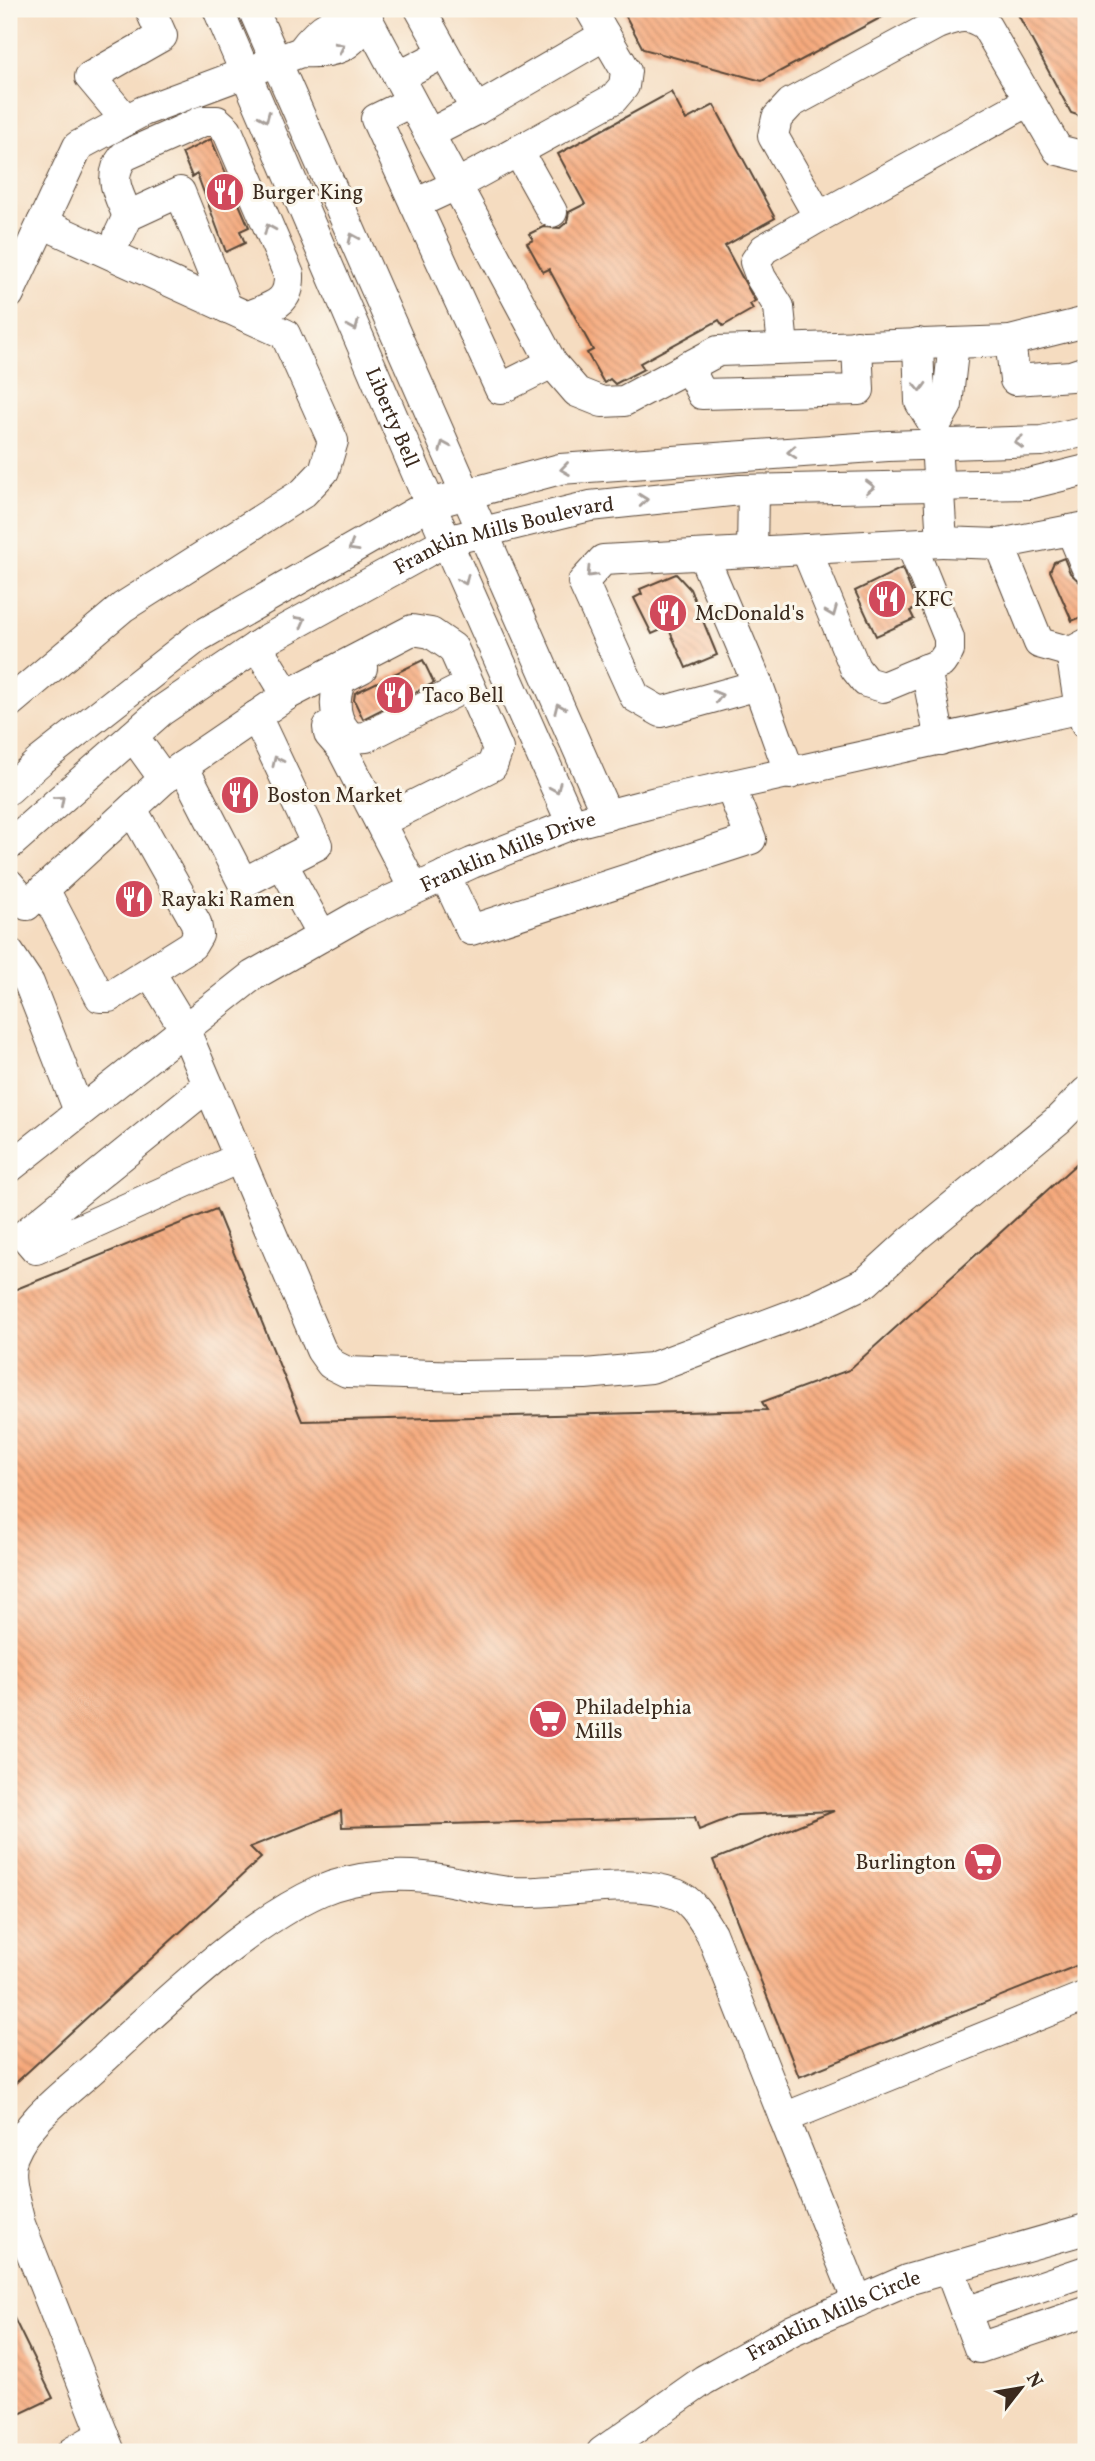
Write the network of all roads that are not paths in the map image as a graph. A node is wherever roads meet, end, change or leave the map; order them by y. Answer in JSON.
{"nodes":[{"id":1,"x":150,"y":9,"type":"edge"},
{"id":2,"x":218,"y":9,"type":"edge"},
{"id":3,"x":253,"y":9,"type":"edge"},
{"id":4,"x":420,"y":9,"type":"edge"},
{"id":5,"x":590,"y":9,"type":"edge"},
{"id":6,"x":365,"y":14,"type":"edge"},
{"id":7,"x":605,"y":34,"type":"junction"},
{"id":8,"x":444,"y":52,"type":"junction"},
{"id":9,"x":289,"y":57,"type":"junction"},
{"id":10,"x":246,"y":74,"type":"junction"},
{"id":11,"x":405,"y":89,"type":"junction"},
{"id":12,"x":1029,"y":101,"type":"junction"},
{"id":13,"x":476,"y":110,"type":"junction"},
{"id":14,"x":126,"y":120,"type":"junction"},
{"id":15,"x":429,"y":134,"type":"junction"},
{"id":16,"x":518,"y":151,"type":"junction"},
{"id":17,"x":1086,"y":157,"type":"edge"},
{"id":18,"x":456,"y":185,"type":"junction"},
{"id":19,"x":415,"y":204,"type":"junction"},
{"id":20,"x":552,"y":212,"type":"dead end"},
{"id":21,"x":128,"y":216,"type":"junction"},
{"id":22,"x":819,"y":217,"type":"junction"},
{"id":23,"x":43,"y":223,"type":"junction"},
{"id":24,"x":110,"y":254,"type":"junction"},
{"id":25,"x":9,"y":294,"type":"edge"},
{"id":26,"x":237,"y":312,"type":"junction"},
{"id":27,"x":1086,"y":323,"type":"edge"},
{"id":28,"x":1010,"y":341,"type":"junction"},
{"id":29,"x":918,"y":343,"type":"junction"},
{"id":30,"x":954,"y":343,"type":"junction"},
{"id":31,"x":857,"y":345,"type":"junction"},
{"id":32,"x":783,"y":347,"type":"junction"},
{"id":33,"x":552,"y":363,"type":"junction"},
{"id":34,"x":688,"y":366,"type":"junction"},
{"id":35,"x":1086,"y":371,"type":"edge"},
{"id":36,"x":1086,"y":431,"type":"edge"},
{"id":37,"x":936,"y":435,"type":"junction"},
{"id":38,"x":1086,"y":470,"type":"edge"},
{"id":39,"x":939,"y":486,"type":"junction"},
{"id":40,"x":753,"y":490,"type":"junction"},
{"id":41,"x":465,"y":494,"type":"junction"},
{"id":42,"x":430,"y":504,"type":"junction"},
{"id":43,"x":1079,"y":528,"type":"edge"},
{"id":44,"x":480,"y":531,"type":"junction"},
{"id":45,"x":446,"y":541,"type":"junction"},
{"id":46,"x":942,"y":542,"type":"junction"},
{"id":47,"x":911,"y":544,"type":"junction"},
{"id":48,"x":999,"y":544,"type":"junction"},
{"id":49,"x":806,"y":549,"type":"junction"},
{"id":50,"x":752,"y":552,"type":"junction"},
{"id":51,"x":703,"y":555,"type":"junction"},
{"id":52,"x":1086,"y":566,"type":"edge"},
{"id":53,"x":431,"y":633,"type":"junction"},
{"id":54,"x":1081,"y":642,"type":"edge"},
{"id":55,"x":257,"y":646,"type":"junction"},
{"id":56,"x":926,"y":669,"type":"junction"},
{"id":57,"x":758,"y":685,"type":"junction"},
{"id":58,"x":299,"y":689,"type":"junction"},
{"id":59,"x":473,"y":695,"type":"junction"},
{"id":60,"x":9,"y":703,"type":"edge"},
{"id":61,"x":1084,"y":713,"type":"edge"},
{"id":62,"x":256,"y":716,"type":"junction"},
{"id":63,"x":133,"y":736,"type":"junction"},
{"id":64,"x":940,"y":740,"type":"junction"},
{"id":65,"x":351,"y":765,"type":"junction"},
{"id":66,"x":174,"y":772,"type":"junction"},
{"id":67,"x":790,"y":774,"type":"junction"},
{"id":68,"x":730,"y":786,"type":"junction"},
{"id":69,"x":9,"y":789,"type":"edge"},
{"id":70,"x":127,"y":813,"type":"junction"},
{"id":71,"x":607,"y":815,"type":"junction"},
{"id":72,"x":380,"y":822,"type":"junction"},
{"id":73,"x":572,"y":824,"type":"junction"},
{"id":74,"x":9,"y":845,"type":"edge"},
{"id":75,"x":282,"y":863,"type":"junction"},
{"id":76,"x":445,"y":875,"type":"junction"},
{"id":77,"x":414,"y":889,"type":"junction"},
{"id":78,"x":22,"y":900,"type":"edge"},
{"id":79,"x":322,"y":936,"type":"junction"},
{"id":80,"x":9,"y":953,"type":"edge"},
{"id":81,"x":150,"y":972,"type":"junction"},
{"id":82,"x":92,"y":981,"type":"junction"},
{"id":83,"x":184,"y":1028,"type":"junction"},
{"id":84,"x":208,"y":1086,"type":"junction"},
{"id":85,"x":1086,"y":1092,"type":"edge"},
{"id":86,"x":79,"y":1111,"type":"junction"},
{"id":87,"x":239,"y":1158,"type":"junction"},
{"id":88,"x":9,"y":1168,"type":"edge"},
{"id":89,"x":1086,"y":1996,"type":"edge"},
{"id":90,"x":784,"y":2118,"type":"junction"},
{"id":91,"x":15,"y":2226,"type":"edge"},
{"id":92,"x":1086,"y":2229,"type":"edge"},
{"id":93,"x":949,"y":2268,"type":"junction"},
{"id":94,"x":1086,"y":2271,"type":"edge"},
{"id":95,"x":858,"y":2302,"type":"junction"},
{"id":96,"x":966,"y":2312,"type":"junction"},
{"id":97,"x":1086,"y":2312,"type":"edge"},
{"id":98,"x":107,"y":2443,"type":"edge"},
{"id":99,"x":72,"y":2452,"type":"edge"},
{"id":100,"x":602,"y":2452,"type":"edge"}],
"edges":[{"from":1,"to":14,"type":"street"},
{"from":2,"to":10,"type":"street","name":"Liberty Bell"},
{"from":3,"to":9,"type":"street","name":"Liberty Bell"},
{"from":4,"to":8,"type":"street"},
{"from":5,"to":7,"type":"street"},
{"from":6,"to":9,"type":"street"},
{"from":6,"to":11,"type":"street"},
{"from":7,"to":13,"type":"street"},
{"from":7,"to":16,"type":"street"},
{"from":8,"to":11,"type":"street"},
{"from":8,"to":13,"type":"street"},
{"from":9,"to":10,"type":"street"},
{"from":41,"to":9,"type":"street","name":"Liberty Bell","one_way":true},
{"from":10,"to":14,"type":"street"},
{"from":10,"to":42,"type":"street","name":"Liberty Bell","one_way":true},
{"from":11,"to":15,"type":"street"},
{"from":11,"to":19,"type":"street"},
{"from":12,"to":17,"type":"street"},
{"from":12,"to":22,"type":"street"},
{"from":12,"to":22,"type":"street"},
{"from":13,"to":15,"type":"street"},
{"from":14,"to":23,"type":"street"},
{"from":15,"to":18,"type":"street"},
{"from":16,"to":18,"type":"street"},
{"from":16,"to":20,"type":"street"},
{"from":18,"to":19,"type":"street"},
{"from":18,"to":33,"type":"street"},
{"from":19,"to":33,"type":"street"},
{"from":21,"to":24,"type":"street"},
{"from":21,"to":26,"type":"street"},
{"from":26,"to":21,"type":"street","one_way":true},
{"from":22,"to":32,"type":"street"},
{"from":23,"to":24,"type":"street"},
{"from":23,"to":25,"type":"street"},
{"from":24,"to":26,"type":"street"},
{"from":26,"to":60,"type":"street"},
{"from":27,"to":28,"type":"street"},
{"from":28,"to":30,"type":"street"},
{"from":28,"to":35,"type":"street"},
{"from":29,"to":30,"type":"street"},
{"from":29,"to":31,"type":"street"},
{"from":29,"to":37,"type":"street","one_way":true},
{"from":30,"to":37,"type":"street"},
{"from":31,"to":32,"type":"street"},
{"from":31,"to":34,"type":"street"},
{"from":32,"to":34,"type":"street"},
{"from":33,"to":34,"type":"street"},
{"from":36,"to":37,"type":"street","name":"Franklin Mills Boulevard","one_way":true},
{"from":37,"to":39,"type":"street"},
{"from":37,"to":41,"type":"street","name":"Franklin Mills Boulevard","one_way":true},
{"from":38,"to":39,"type":"street","name":"Franklin Mills Boulevard"},
{"from":40,"to":39,"type":"street","name":"Franklin Mills Boulevard","one_way":true},
{"from":39,"to":46,"type":"street"},
{"from":44,"to":40,"type":"street","name":"Franklin Mills Boulevard","one_way":true},
{"from":40,"to":50,"type":"street"},
{"from":41,"to":42,"type":"street","name":"Franklin Mills Boulevard"},
{"from":41,"to":44,"type":"street","name":"Liberty Bell"},
{"from":42,"to":45,"type":"street","name":"Liberty Bell"},
{"from":42,"to":69,"type":"street","name":"Franklin Mills Boulevard","one_way":true},
{"from":43,"to":48,"type":"street"},
{"from":43,"to":52,"type":"street"},
{"from":44,"to":45,"type":"street","name":"Franklin Mills Boulevard"},
{"from":71,"to":44,"type":"street","name":"Liberty Bell","one_way":true},
{"from":55,"to":45,"type":"street","name":"Franklin Mills Boulevard","one_way":true},
{"from":45,"to":73,"type":"street","name":"Liberty Bell","one_way":true},
{"from":46,"to":47,"type":"street"},
{"from":46,"to":48,"type":"street"},
{"from":47,"to":49,"type":"street"},
{"from":47,"to":56,"type":"street"},
{"from":48,"to":54,"type":"street"},
{"from":49,"to":50,"type":"street"},
{"from":49,"to":56,"type":"street","one_way":true},
{"from":50,"to":51,"type":"street"},
{"from":51,"to":57,"type":"street"},
{"from":51,"to":57,"type":"street","one_way":true},
{"from":53,"to":58,"type":"street"},
{"from":53,"to":59,"type":"street"},
{"from":53,"to":59,"type":"street"},
{"from":54,"to":61,"type":"street"},
{"from":55,"to":58,"type":"street"},
{"from":55,"to":63,"type":"street","name":"Franklin Mills Boulevard"},
{"from":56,"to":64,"type":"street"},
{"from":57,"to":67,"type":"street"},
{"from":58,"to":62,"type":"street"},
{"from":58,"to":65,"type":"street"},
{"from":59,"to":65,"type":"street"},
{"from":59,"to":72,"type":"street"},
{"from":61,"to":64,"type":"street","name":"Franklin Mills Drive"},
{"from":62,"to":66,"type":"street"},
{"from":75,"to":62,"type":"street","one_way":true},
{"from":63,"to":66,"type":"street"},
{"from":74,"to":63,"type":"street","name":"Franklin Mills Boulevard","one_way":true},
{"from":64,"to":67,"type":"street","name":"Franklin Mills Drive"},
{"from":65,"to":72,"type":"street"},
{"from":66,"to":70,"type":"street"},
{"from":66,"to":75,"type":"street"},
{"from":67,"to":68,"type":"street","name":"Franklin Mills Drive"},
{"from":68,"to":71,"type":"street","name":"Franklin Mills Drive"},
{"from":68,"to":76,"type":"street"},
{"from":70,"to":78,"type":"street"},
{"from":70,"to":81,"type":"street"},
{"from":70,"to":82,"type":"street"},
{"from":71,"to":73,"type":"street","name":"Franklin Mills Drive"},
{"from":72,"to":77,"type":"street"},
{"from":73,"to":76,"type":"street","name":"Franklin Mills Drive"},
{"from":75,"to":79,"type":"street"},
{"from":76,"to":77,"type":"street","name":"Franklin Mills Drive"},
{"from":77,"to":79,"type":"street","name":"Franklin Mills Drive"},
{"from":78,"to":82,"type":"street"},
{"from":79,"to":83,"type":"street","name":"Franklin Mills Drive"},
{"from":80,"to":86,"type":"street"},
{"from":81,"to":82,"type":"street"},
{"from":81,"to":83,"type":"street"},
{"from":83,"to":84,"type":"street"},
{"from":83,"to":86,"type":"street","name":"Franklin Mills Drive"},
{"from":84,"to":87,"type":"street"},
{"from":84,"to":87,"type":"street"},
{"from":85,"to":87,"type":"street"},
{"from":86,"to":88,"type":"street","name":"Franklin Mills Drive"},
{"from":89,"to":90,"type":"street"},
{"from":90,"to":91,"type":"street"},
{"from":90,"to":95,"type":"street"},
{"from":91,"to":98,"type":"street"},
{"from":92,"to":93,"type":"street","name":"Franklin Mills Circle"},
{"from":93,"to":95,"type":"street","name":"Franklin Mills Circle"},
{"from":93,"to":96,"type":"street"},
{"from":94,"to":96,"type":"street"},
{"from":95,"to":100,"type":"street","name":"Franklin Mills Circle"},
{"from":96,"to":97,"type":"street"},
{"from":98,"to":99,"type":"street"}]}
